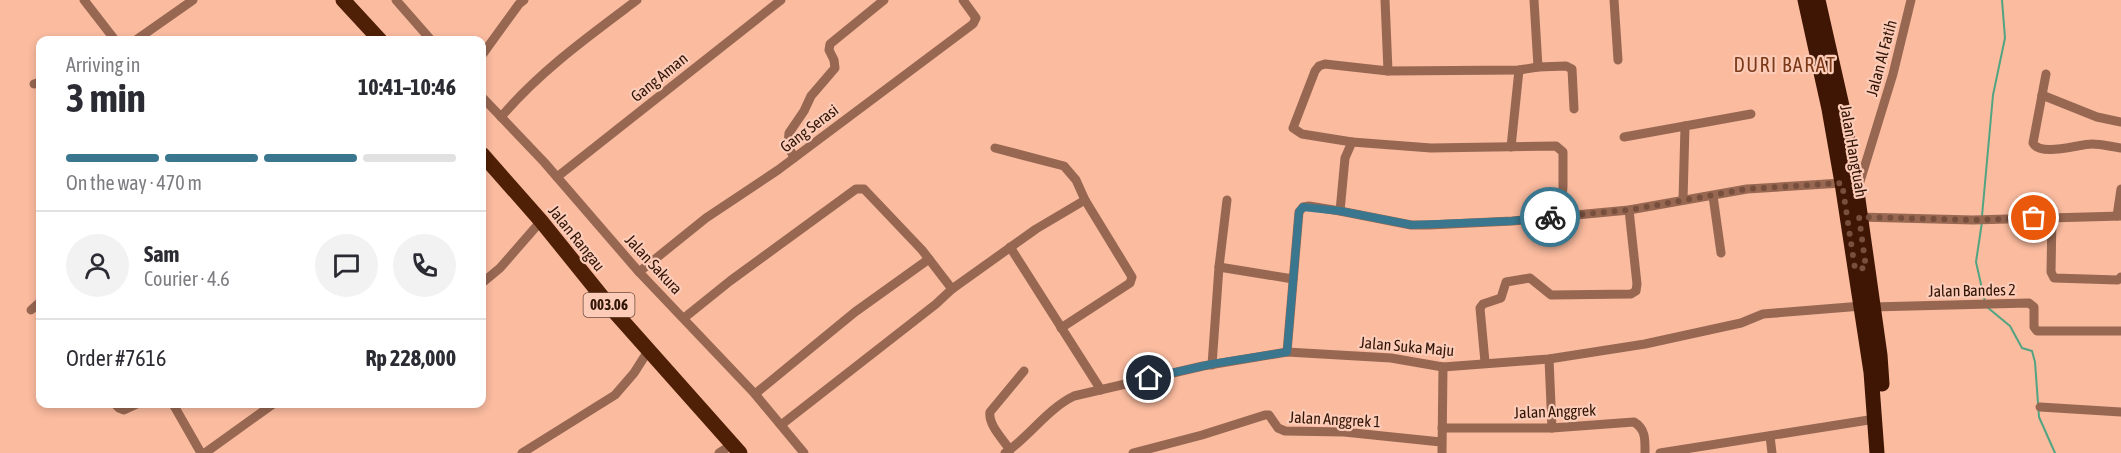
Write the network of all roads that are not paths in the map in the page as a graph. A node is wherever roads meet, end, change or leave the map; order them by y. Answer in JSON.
{"nodes":[{"id":1,"x":84,"y":0,"type":"edge"},
{"id":2,"x":193,"y":0,"type":"edge"},
{"id":3,"x":343,"y":0,"type":"edge"},
{"id":4,"x":396,"y":0,"type":"edge"},
{"id":5,"x":524,"y":0,"type":"edge"},
{"id":6,"x":637,"y":0,"type":"edge"},
{"id":7,"x":781,"y":0,"type":"edge"},
{"id":8,"x":884,"y":0,"type":"edge"},
{"id":9,"x":963,"y":0,"type":"edge"},
{"id":10,"x":1385,"y":0,"type":"edge"},
{"id":11,"x":1534,"y":0,"type":"edge"},
{"id":12,"x":1614,"y":0,"type":"edge"},
{"id":13,"x":1805,"y":0,"type":"edge"},
{"id":14,"x":1818,"y":0,"type":"edge"},
{"id":15,"x":1911,"y":0,"type":"edge"},
{"id":16,"x":112,"y":36,"type":"edge"},
{"id":17,"x":142,"y":36,"type":"edge"},
{"id":18,"x":376,"y":36,"type":"edge"},
{"id":19,"x":427,"y":36,"type":"edge"},
{"id":20,"x":486,"y":49,"type":"edge"},
{"id":21,"x":1618,"y":60,"type":"dead end"},
{"id":22,"x":1538,"y":67,"type":"junction"},
{"id":23,"x":1519,"y":70,"type":"junction"},
{"id":24,"x":1388,"y":71,"type":"junction"},
{"id":25,"x":2046,"y":74,"type":"dead end"},
{"id":26,"x":2042,"y":95,"type":"junction"},
{"id":27,"x":486,"y":101,"type":"edge"},
{"id":28,"x":1574,"y":109,"type":"dead end"},
{"id":29,"x":1751,"y":114,"type":"dead end"},
{"id":30,"x":501,"y":117,"type":"junction"},
{"id":31,"x":2121,"y":122,"type":"edge"},
{"id":32,"x":1685,"y":126,"type":"junction"},
{"id":33,"x":1624,"y":137,"type":"dead end"},
{"id":34,"x":1352,"y":142,"type":"junction"},
{"id":35,"x":1511,"y":147,"type":"junction"},
{"id":36,"x":995,"y":148,"type":"dead end"},
{"id":37,"x":2121,"y":148,"type":"edge"},
{"id":38,"x":794,"y":158,"type":"junction"},
{"id":39,"x":486,"y":159,"type":"edge"},
{"id":40,"x":557,"y":177,"type":"junction"},
{"id":41,"x":1842,"y":183,"type":"junction"},
{"id":42,"x":2121,"y":189,"type":"edge"},
{"id":43,"x":1857,"y":192,"type":"junction"},
{"id":44,"x":1713,"y":196,"type":"junction"},
{"id":45,"x":1085,"y":200,"type":"junction"},
{"id":46,"x":1227,"y":200,"type":"dead end"},
{"id":47,"x":1683,"y":200,"type":"junction"},
{"id":48,"x":1629,"y":210,"type":"junction"},
{"id":49,"x":1340,"y":211,"type":"junction"},
{"id":50,"x":1560,"y":216,"type":"junction"},
{"id":51,"x":2119,"y":216,"type":"edge"},
{"id":52,"x":1859,"y":217,"type":"junction"},
{"id":53,"x":2052,"y":217,"type":"junction"},
{"id":54,"x":541,"y":221,"type":"junction"},
{"id":55,"x":1010,"y":247,"type":"junction"},
{"id":56,"x":1721,"y":253,"type":"dead end"},
{"id":57,"x":928,"y":259,"type":"junction"},
{"id":58,"x":1219,"y":267,"type":"junction"},
{"id":59,"x":1861,"y":269,"type":"junction"},
{"id":60,"x":639,"y":272,"type":"junction"},
{"id":61,"x":2121,"y":278,"type":"edge"},
{"id":62,"x":1293,"y":279,"type":"junction"},
{"id":63,"x":486,"y":280,"type":"edge"},
{"id":64,"x":952,"y":289,"type":"junction"},
{"id":65,"x":36,"y":306,"type":"edge"},
{"id":66,"x":1867,"y":306,"type":"junction"},
{"id":67,"x":31,"y":310,"type":"dead end"},
{"id":68,"x":684,"y":318,"type":"junction"},
{"id":69,"x":1061,"y":328,"type":"junction"},
{"id":70,"x":2121,"y":332,"type":"edge"},
{"id":71,"x":648,"y":351,"type":"junction"},
{"id":72,"x":1287,"y":352,"type":"junction"},
{"id":73,"x":1549,"y":358,"type":"junction"},
{"id":74,"x":1485,"y":362,"type":"junction"},
{"id":75,"x":1212,"y":364,"type":"junction"},
{"id":76,"x":1443,"y":367,"type":"junction"},
{"id":77,"x":1024,"y":371,"type":"dead end"},
{"id":78,"x":1101,"y":390,"type":"junction"},
{"id":79,"x":755,"y":394,"type":"junction"},
{"id":80,"x":175,"y":408,"type":"edge"},
{"id":81,"x":267,"y":408,"type":"edge"},
{"id":82,"x":2040,"y":408,"type":"dead end"},
{"id":83,"x":2121,"y":412,"type":"edge"},
{"id":84,"x":1875,"y":419,"type":"junction"},
{"id":85,"x":781,"y":425,"type":"junction"},
{"id":86,"x":1442,"y":428,"type":"junction"},
{"id":87,"x":1552,"y":428,"type":"junction"},
{"id":88,"x":1770,"y":436,"type":"junction"},
{"id":89,"x":1441,"y":442,"type":"junction"},
{"id":90,"x":736,"y":449,"type":"edge"},
{"id":91,"x":1008,"y":451,"type":"edge"},
{"id":92,"x":203,"y":453,"type":"edge"},
{"id":93,"x":522,"y":453,"type":"edge"},
{"id":94,"x":719,"y":453,"type":"edge"},
{"id":95,"x":804,"y":453,"type":"edge"},
{"id":96,"x":1133,"y":453,"type":"edge"},
{"id":97,"x":1442,"y":453,"type":"edge"},
{"id":98,"x":1645,"y":453,"type":"edge"},
{"id":99,"x":1660,"y":453,"type":"edge"},
{"id":100,"x":1772,"y":453,"type":"edge"},
{"id":101,"x":1877,"y":453,"type":"edge"},
{"id":102,"x":1887,"y":453,"type":"edge"}],
"edges":[{"from":1,"to":16,"type":"street"},
{"from":2,"to":17,"type":"street"},
{"from":3,"to":18,"type":"main road"},
{"from":4,"to":19,"type":"street"},
{"from":5,"to":20,"type":"street"},
{"from":6,"to":30,"type":"street"},
{"from":7,"to":40,"type":"street","name":"Gang Aman"},
{"from":8,"to":38,"type":"street"},
{"from":9,"to":38,"type":"street","name":"Gang Serasi"},
{"from":10,"to":24,"type":"street"},
{"from":11,"to":22,"type":"street"},
{"from":12,"to":21,"type":"street"},
{"from":13,"to":41,"type":"highway","name":"Jalan Hangtuah"},
{"from":14,"to":43,"type":"highway","name":"Jalan Hangtuah"},
{"from":15,"to":43,"type":"street","name":"Jalan Al Fatih"},
{"from":22,"to":23,"type":"street"},
{"from":22,"to":28,"type":"street"},
{"from":23,"to":24,"type":"street"},
{"from":23,"to":35,"type":"street"},
{"from":24,"to":34,"type":"street"},
{"from":25,"to":26,"type":"street"},
{"from":26,"to":31,"type":"street"},
{"from":26,"to":37,"type":"street"},
{"from":27,"to":30,"type":"street","name":"Jalan Sakura"},
{"from":29,"to":32,"type":"street"},
{"from":30,"to":40,"type":"street","name":"Jalan Sakura"},
{"from":32,"to":33,"type":"street"},
{"from":32,"to":47,"type":"street"},
{"from":34,"to":35,"type":"street"},
{"from":34,"to":49,"type":"street"},
{"from":35,"to":50,"type":"street"},
{"from":36,"to":45,"type":"street"},
{"from":38,"to":60,"type":"street","name":"Gang Serasi"},
{"from":39,"to":54,"type":"main road","name":"Jalan Rangau","number":"003.06"},
{"from":40,"to":60,"type":"street","name":"Jalan Sakura"},
{"from":41,"to":44,"type":"street"},
{"from":41,"to":59,"type":"highway","name":"Jalan Hangtuah"},
{"from":42,"to":51,"type":"street"},
{"from":43,"to":52,"type":"highway","name":"Jalan Hangtuah"},
{"from":44,"to":47,"type":"street"},
{"from":44,"to":56,"type":"street"},
{"from":45,"to":55,"type":"street"},
{"from":45,"to":69,"type":"street"},
{"from":46,"to":58,"type":"street"},
{"from":47,"to":48,"type":"street"},
{"from":48,"to":50,"type":"street"},
{"from":48,"to":74,"type":"street"},
{"from":49,"to":50,"type":"street"},
{"from":49,"to":62,"type":"street"},
{"from":51,"to":53,"type":"street"},
{"from":52,"to":53,"type":"street"},
{"from":52,"to":59,"type":"highway","name":"Jalan Hangtuah"},
{"from":53,"to":61,"type":"street"},
{"from":54,"to":63,"type":"street"},
{"from":54,"to":71,"type":"main road","name":"Jalan Rangau","number":"003.06"},
{"from":55,"to":64,"type":"street"},
{"from":55,"to":69,"type":"street"},
{"from":57,"to":64,"type":"street"},
{"from":57,"to":68,"type":"street"},
{"from":57,"to":79,"type":"street"},
{"from":58,"to":62,"type":"street"},
{"from":58,"to":75,"type":"street"},
{"from":59,"to":66,"type":"highway","name":"Jalan Hangtuah"},
{"from":60,"to":68,"type":"street","name":"Jalan Sakura"},
{"from":62,"to":72,"type":"street"},
{"from":64,"to":85,"type":"street"},
{"from":65,"to":67,"type":"street"},
{"from":66,"to":70,"type":"street","name":"Jalan Bandes 2"},
{"from":66,"to":73,"type":"street","name":"Jalan Suka Maju"},
{"from":66,"to":84,"type":"highway","name":"Jalan Hangtuah"},
{"from":66,"to":102,"type":"highway","name":"Jalan Hangtuah"},
{"from":68,"to":79,"type":"street","name":"Jalan Sakura"},
{"from":69,"to":78,"type":"street"},
{"from":71,"to":90,"type":"main road","name":"Jalan Rangau","number":"003.06"},
{"from":71,"to":93,"type":"street"},
{"from":72,"to":75,"type":"street","name":"Jalan Suka Maju"},
{"from":72,"to":76,"type":"street","name":"Jalan Suka Maju"},
{"from":73,"to":74,"type":"street","name":"Jalan Suka Maju"},
{"from":73,"to":87,"type":"street"},
{"from":74,"to":76,"type":"street","name":"Jalan Suka Maju"},
{"from":75,"to":78,"type":"street","name":"Jalan Suka Maju"},
{"from":76,"to":86,"type":"street"},
{"from":77,"to":91,"type":"street"},
{"from":78,"to":91,"type":"street","name":"Jalan Suka Maju"},
{"from":79,"to":85,"type":"street","name":"Jalan Sakura"},
{"from":80,"to":92,"type":"street"},
{"from":81,"to":92,"type":"street"},
{"from":82,"to":83,"type":"street"},
{"from":84,"to":88,"type":"street"},
{"from":84,"to":101,"type":"highway","name":"Jalan Hangtuah"},
{"from":85,"to":95,"type":"street","name":"Jalan Sakura"},
{"from":86,"to":87,"type":"street","name":"Jalan Anggrek"},
{"from":86,"to":89,"type":"street"},
{"from":87,"to":98,"type":"street","name":"Jalan Anggrek"},
{"from":88,"to":99,"type":"street"},
{"from":88,"to":100,"type":"street"},
{"from":89,"to":96,"type":"street","name":"Jalan Anggrek 1"},
{"from":89,"to":97,"type":"street"},
{"from":90,"to":94,"type":"street"}]}
